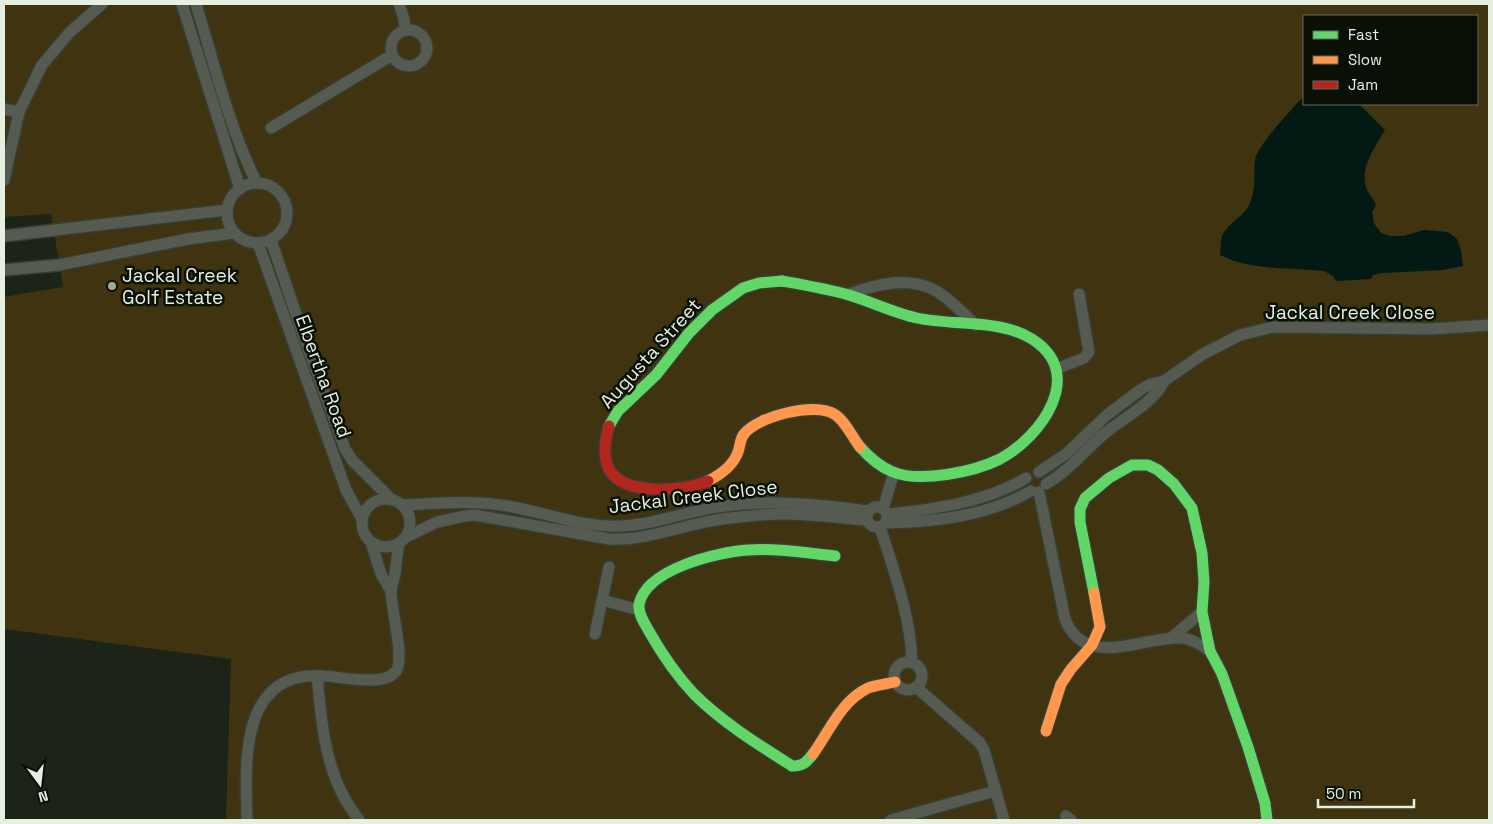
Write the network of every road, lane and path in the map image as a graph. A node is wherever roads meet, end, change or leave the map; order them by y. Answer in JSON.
{"nodes":[{"id":1,"x":102,"y":4,"type":"edge"},
{"id":2,"x":182,"y":4,"type":"edge"},
{"id":3,"x":196,"y":4,"type":"edge"},
{"id":4,"x":399,"y":4,"type":"edge"},
{"id":5,"x":405,"y":30,"type":"junction"},
{"id":6,"x":392,"y":55,"type":"junction"},
{"id":7,"x":4,"y":109,"type":"edge"},
{"id":8,"x":18,"y":112,"type":"junction"},
{"id":9,"x":271,"y":128,"type":"dead end"},
{"id":10,"x":4,"y":180,"type":"edge"},
{"id":11,"x":257,"y":183,"type":"junction"},
{"id":12,"x":240,"y":189,"type":"junction"},
{"id":13,"x":227,"y":210,"type":"junction"},
{"id":14,"x":234,"y":233,"type":"junction"},
{"id":15,"x":4,"y":236,"type":"edge"},
{"id":16,"x":271,"y":240,"type":"junction"},
{"id":17,"x":258,"y":243,"type":"junction"},
{"id":18,"x":4,"y":270,"type":"edge"},
{"id":19,"x":1079,"y":294,"type":"dead end"},
{"id":20,"x":847,"y":295,"type":"junction"},
{"id":21,"x":976,"y":325,"type":"junction"},
{"id":22,"x":1489,"y":325,"type":"edge"},
{"id":23,"x":1056,"y":369,"type":"junction"},
{"id":24,"x":1164,"y":381,"type":"junction"},
{"id":25,"x":894,"y":472,"type":"junction"},
{"id":26,"x":1039,"y":472,"type":"junction"},
{"id":27,"x":1026,"y":478,"type":"junction"},
{"id":28,"x":1038,"y":489,"type":"junction"},
{"id":29,"x":390,"y":498,"type":"junction"},
{"id":30,"x":403,"y":505,"type":"junction"},
{"id":31,"x":868,"y":516,"type":"junction"},
{"id":32,"x":884,"y":518,"type":"junction"},
{"id":33,"x":362,"y":520,"type":"junction"},
{"id":34,"x":402,"y":540,"type":"junction"},
{"id":35,"x":371,"y":542,"type":"junction"},
{"id":36,"x":835,"y":556,"type":"dead end"},
{"id":37,"x":609,"y":567,"type":"dead end"},
{"id":38,"x":391,"y":591,"type":"junction"},
{"id":39,"x":602,"y":600,"type":"junction"},
{"id":40,"x":639,"y":610,"type":"junction"},
{"id":41,"x":1202,"y":612,"type":"junction"},
{"id":42,"x":595,"y":634,"type":"dead end"},
{"id":43,"x":1171,"y":638,"type":"junction"},
{"id":44,"x":1092,"y":645,"type":"junction"},
{"id":45,"x":1210,"y":651,"type":"junction"},
{"id":46,"x":912,"y":663,"type":"junction"},
{"id":47,"x":317,"y":676,"type":"junction"},
{"id":48,"x":895,"y":682,"type":"junction"},
{"id":49,"x":916,"y":687,"type":"junction"},
{"id":50,"x":1046,"y":731,"type":"dead end"},
{"id":51,"x":995,"y":791,"type":"junction"},
{"id":52,"x":247,"y":820,"type":"edge"},
{"id":53,"x":359,"y":820,"type":"edge"},
{"id":54,"x":891,"y":820,"type":"edge"},
{"id":55,"x":1004,"y":820,"type":"edge"},
{"id":56,"x":1267,"y":820,"type":"edge"}],
"edges":[{"from":1,"to":8,"type":"street"},
{"from":2,"to":12,"type":"street"},
{"from":3,"to":11,"type":"street"},
{"from":4,"to":5,"type":"street"},
{"from":5,"to":6,"type":"street"},
{"from":5,"to":6,"type":"street"},
{"from":6,"to":9,"type":"street"},
{"from":7,"to":8,"type":"street"},
{"from":8,"to":10,"type":"street"},
{"from":11,"to":12,"type":"street"},
{"from":11,"to":16,"type":"street"},
{"from":12,"to":13,"type":"street"},
{"from":13,"to":14,"type":"street"},
{"from":13,"to":15,"type":"street"},
{"from":14,"to":17,"type":"street"},
{"from":14,"to":18,"type":"street"},
{"from":16,"to":17,"type":"street"},
{"from":16,"to":29,"type":"street","name":"Elbertha Road"},
{"from":17,"to":33,"type":"street","name":"Elbertha Road"},
{"from":19,"to":23,"type":"street"},
{"from":20,"to":21,"type":"street","name":"Augusta Street"},
{"from":20,"to":21,"type":"street","name":"Augusta Street"},
{"from":20,"to":25,"type":"street","name":"Augusta Street"},
{"from":21,"to":23,"type":"street","name":"Augusta Street"},
{"from":22,"to":24,"type":"street","name":"Jackal Creek Close"},
{"from":23,"to":25,"type":"street","name":"Augusta Street"},
{"from":24,"to":26,"type":"street","name":"Jackal Creek Close"},
{"from":24,"to":28,"type":"street","name":"Jackal Creek Close"},
{"from":25,"to":32,"type":"street"},
{"from":26,"to":27,"type":"street"},
{"from":26,"to":28,"type":"street"},
{"from":27,"to":28,"type":"street"},
{"from":27,"to":32,"type":"street"},
{"from":28,"to":32,"type":"street","name":"Jackal Creek Close"},
{"from":28,"to":44,"type":"street"},
{"from":29,"to":30,"type":"street"},
{"from":29,"to":33,"type":"street"},
{"from":30,"to":31,"type":"street","name":"Jackal Creek Close"},
{"from":30,"to":34,"type":"street"},
{"from":31,"to":32,"type":"street"},
{"from":31,"to":32,"type":"street"},
{"from":31,"to":34,"type":"street","name":"Jackal Creek Close"},
{"from":32,"to":46,"type":"street"},
{"from":33,"to":35,"type":"street"},
{"from":34,"to":35,"type":"street"},
{"from":34,"to":38,"type":"street"},
{"from":35,"to":38,"type":"street"},
{"from":36,"to":40,"type":"street"},
{"from":37,"to":39,"type":"street"},
{"from":38,"to":47,"type":"street"},
{"from":39,"to":40,"type":"street"},
{"from":39,"to":42,"type":"street"},
{"from":40,"to":48,"type":"street"},
{"from":41,"to":43,"type":"street"},
{"from":41,"to":44,"type":"street"},
{"from":41,"to":45,"type":"street"},
{"from":43,"to":44,"type":"street"},
{"from":43,"to":45,"type":"street"},
{"from":44,"to":50,"type":"street"},
{"from":45,"to":56,"type":"street"},
{"from":46,"to":48,"type":"street"},
{"from":46,"to":49,"type":"street"},
{"from":47,"to":52,"type":"street"},
{"from":47,"to":53,"type":"street"},
{"from":48,"to":49,"type":"street"},
{"from":49,"to":51,"type":"street"},
{"from":51,"to":54,"type":"street"},
{"from":51,"to":55,"type":"street"}]}
